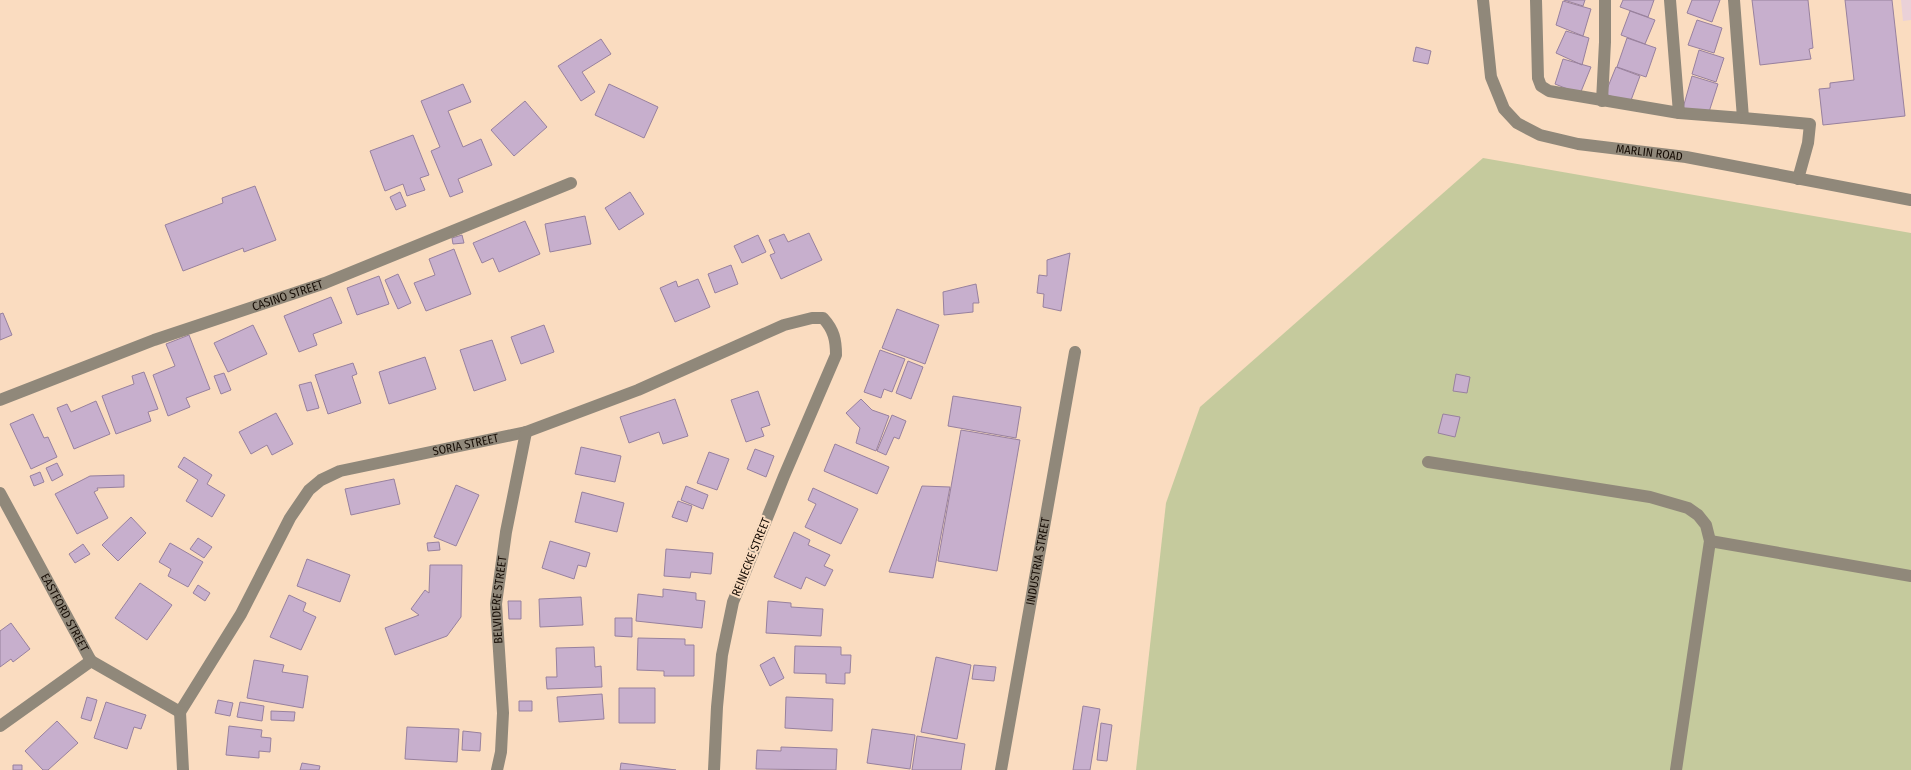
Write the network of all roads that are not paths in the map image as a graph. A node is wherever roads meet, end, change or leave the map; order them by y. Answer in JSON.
{"nodes":[{"id":1,"x":1483,"y":0,"type":"edge"},
{"id":2,"x":1536,"y":0,"type":"edge"},
{"id":3,"x":1605,"y":0,"type":"edge"},
{"id":4,"x":1670,"y":0,"type":"edge"},
{"id":5,"x":1734,"y":0,"type":"edge"},
{"id":6,"x":1602,"y":101,"type":"junction"},
{"id":7,"x":1679,"y":113,"type":"junction"},
{"id":8,"x":1743,"y":118,"type":"junction"},
{"id":9,"x":1798,"y":179,"type":"junction"},
{"id":10,"x":571,"y":183,"type":"dead end"},
{"id":11,"x":1911,"y":200,"type":"edge"},
{"id":12,"x":1075,"y":352,"type":"dead end"},
{"id":13,"x":836,"y":356,"type":"joint"},
{"id":14,"x":0,"y":400,"type":"edge"},
{"id":15,"x":526,"y":432,"type":"junction"},
{"id":16,"x":1428,"y":462,"type":"dead end"},
{"id":17,"x":0,"y":493,"type":"edge"},
{"id":18,"x":1710,"y":541,"type":"junction"},
{"id":19,"x":1911,"y":576,"type":"edge"},
{"id":20,"x":91,"y":661,"type":"junction"},
{"id":21,"x":180,"y":712,"type":"junction"},
{"id":22,"x":0,"y":726,"type":"edge"},
{"id":23,"x":183,"y":770,"type":"edge"},
{"id":24,"x":497,"y":770,"type":"edge"},
{"id":25,"x":714,"y":770,"type":"edge"},
{"id":26,"x":1001,"y":770,"type":"edge"},
{"id":27,"x":1676,"y":770,"type":"edge"}],
"edges":[{"from":1,"to":9,"type":"street","name":"MARLIN ROAD"},
{"from":2,"to":6,"type":"street"},
{"from":3,"to":6,"type":"street"},
{"from":4,"to":7,"type":"street"},
{"from":5,"to":8,"type":"street"},
{"from":6,"to":7,"type":"street"},
{"from":7,"to":8,"type":"street"},
{"from":8,"to":9,"type":"street"},
{"from":9,"to":11,"type":"street","name":"MARLIN ROAD"},
{"from":10,"to":14,"type":"street","name":"CASINO STREET"},
{"from":12,"to":26,"type":"street","name":"INDUSTRIA STREET"},
{"from":13,"to":15,"type":"street","name":"SORIA STREET"},
{"from":13,"to":25,"type":"street","name":"REINECKE STREET"},
{"from":15,"to":21,"type":"street","name":"SORIA STREET"},
{"from":15,"to":24,"type":"street","name":"BELVIDERE STREET"},
{"from":16,"to":18,"type":"street"},
{"from":17,"to":20,"type":"street","name":"EASTFORD STREET"},
{"from":18,"to":19,"type":"street"},
{"from":18,"to":27,"type":"street"},
{"from":20,"to":21,"type":"street"},
{"from":20,"to":22,"type":"street","name":"EASTFORD STREET"},
{"from":21,"to":23,"type":"street"}]}
